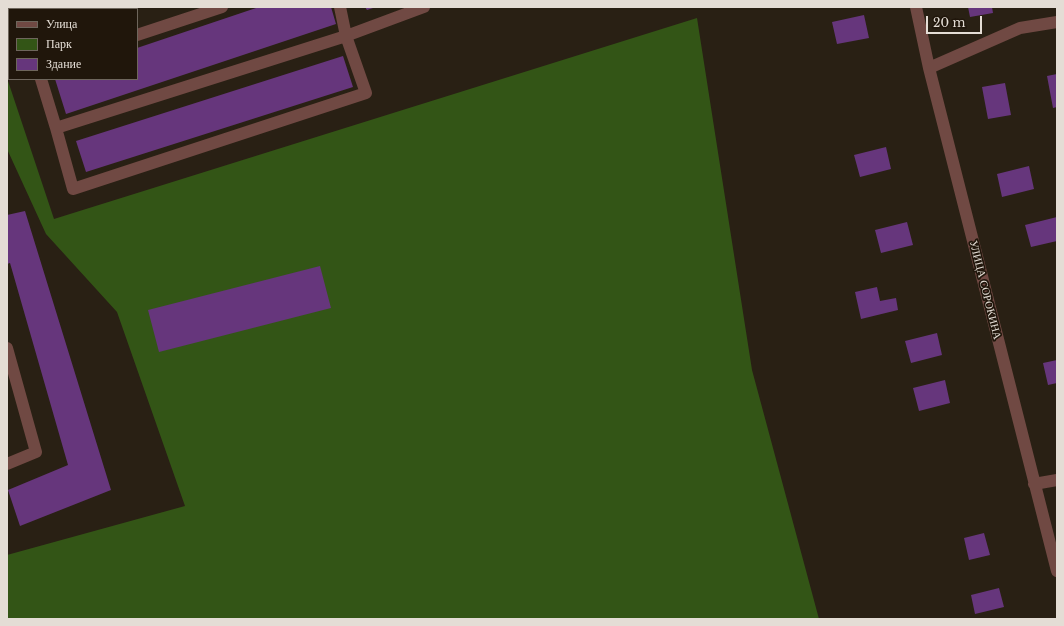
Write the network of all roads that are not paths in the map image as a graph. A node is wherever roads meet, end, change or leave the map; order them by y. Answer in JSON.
{"nodes":[{"id":1,"x":222,"y":7,"type":"edge"},
{"id":2,"x":340,"y":7,"type":"edge"},
{"id":3,"x":424,"y":7,"type":"edge"},
{"id":4,"x":916,"y":7,"type":"edge"},
{"id":5,"x":1057,"y":22,"type":"edge"},
{"id":6,"x":138,"y":36,"type":"edge"},
{"id":7,"x":346,"y":36,"type":"junction"},
{"id":8,"x":929,"y":68,"type":"junction"},
{"id":9,"x":41,"y":80,"type":"edge"},
{"id":10,"x":56,"y":128,"type":"junction"},
{"id":11,"x":7,"y":348,"type":"edge"},
{"id":12,"x":7,"y":464,"type":"edge"},
{"id":13,"x":1057,"y":480,"type":"edge"},
{"id":14,"x":1034,"y":484,"type":"junction"},
{"id":15,"x":1057,"y":571,"type":"edge"}],
"edges":[{"from":1,"to":6,"type":"street"},
{"from":2,"to":7,"type":"street"},
{"from":3,"to":7,"type":"street"},
{"from":4,"to":8,"type":"street","name":"УЛИЦА СОРОКИНА"},
{"from":5,"to":8,"type":"street"},
{"from":7,"to":10,"type":"street"},
{"from":7,"to":10,"type":"street"},
{"from":8,"to":14,"type":"street","name":"УЛИЦА СОРОКИНА"},
{"from":9,"to":10,"type":"street"},
{"from":11,"to":12,"type":"street"},
{"from":13,"to":14,"type":"street"},
{"from":14,"to":15,"type":"street","name":"УЛИЦА СОРОКИНА"}]}
